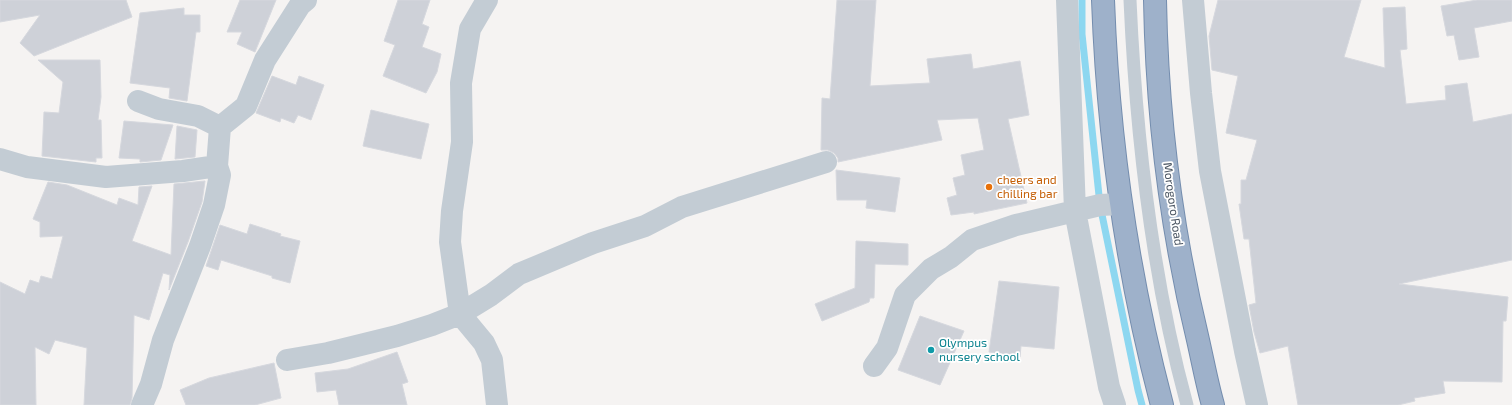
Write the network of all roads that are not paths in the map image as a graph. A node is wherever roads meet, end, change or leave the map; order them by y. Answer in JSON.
{"nodes":[{"id":1,"x":306,"y":0,"type":"edge"},
{"id":2,"x":487,"y":0,"type":"edge"},
{"id":3,"x":1067,"y":0,"type":"edge"},
{"id":4,"x":1104,"y":0,"type":"edge"},
{"id":5,"x":1130,"y":0,"type":"edge"},
{"id":6,"x":1155,"y":0,"type":"edge"},
{"id":7,"x":1193,"y":0,"type":"edge"},
{"id":8,"x":138,"y":101,"type":"dead end"},
{"id":9,"x":220,"y":127,"type":"junction"},
{"id":10,"x":0,"y":159,"type":"edge"},
{"id":11,"x":826,"y":162,"type":"dead end"},
{"id":12,"x":217,"y":166,"type":"junction"},
{"id":13,"x":1121,"y":204,"type":"junction"},
{"id":14,"x":1075,"y":211,"type":"junction"},
{"id":15,"x":460,"y":314,"type":"junction"},
{"id":16,"x":287,"y":360,"type":"dead end"},
{"id":17,"x":874,"y":366,"type":"dead end"},
{"id":18,"x":142,"y":405,"type":"edge"},
{"id":19,"x":497,"y":405,"type":"edge"},
{"id":20,"x":1115,"y":405,"type":"edge"},
{"id":21,"x":1162,"y":405,"type":"edge"},
{"id":22,"x":1187,"y":405,"type":"edge"},
{"id":23,"x":1214,"y":405,"type":"edge"},
{"id":24,"x":1257,"y":405,"type":"edge"}],
"edges":[{"from":1,"to":9,"type":"street"},
{"from":2,"to":15,"type":"street"},
{"from":3,"to":14,"type":"street"},
{"from":4,"to":13,"type":"highway"},
{"from":5,"to":22,"type":"lane","name":"Morogoro Road"},
{"from":6,"to":23,"type":"highway","name":"Morogoro Road"},
{"from":7,"to":24,"type":"street"},
{"from":8,"to":9,"type":"street"},
{"from":9,"to":12,"type":"street"},
{"from":10,"to":12,"type":"street"},
{"from":11,"to":15,"type":"street"},
{"from":12,"to":18,"type":"street"},
{"from":13,"to":14,"type":"street"},
{"from":13,"to":21,"type":"highway"},
{"from":14,"to":17,"type":"street"},
{"from":14,"to":20,"type":"street"},
{"from":15,"to":16,"type":"street"},
{"from":15,"to":19,"type":"street"}]}
